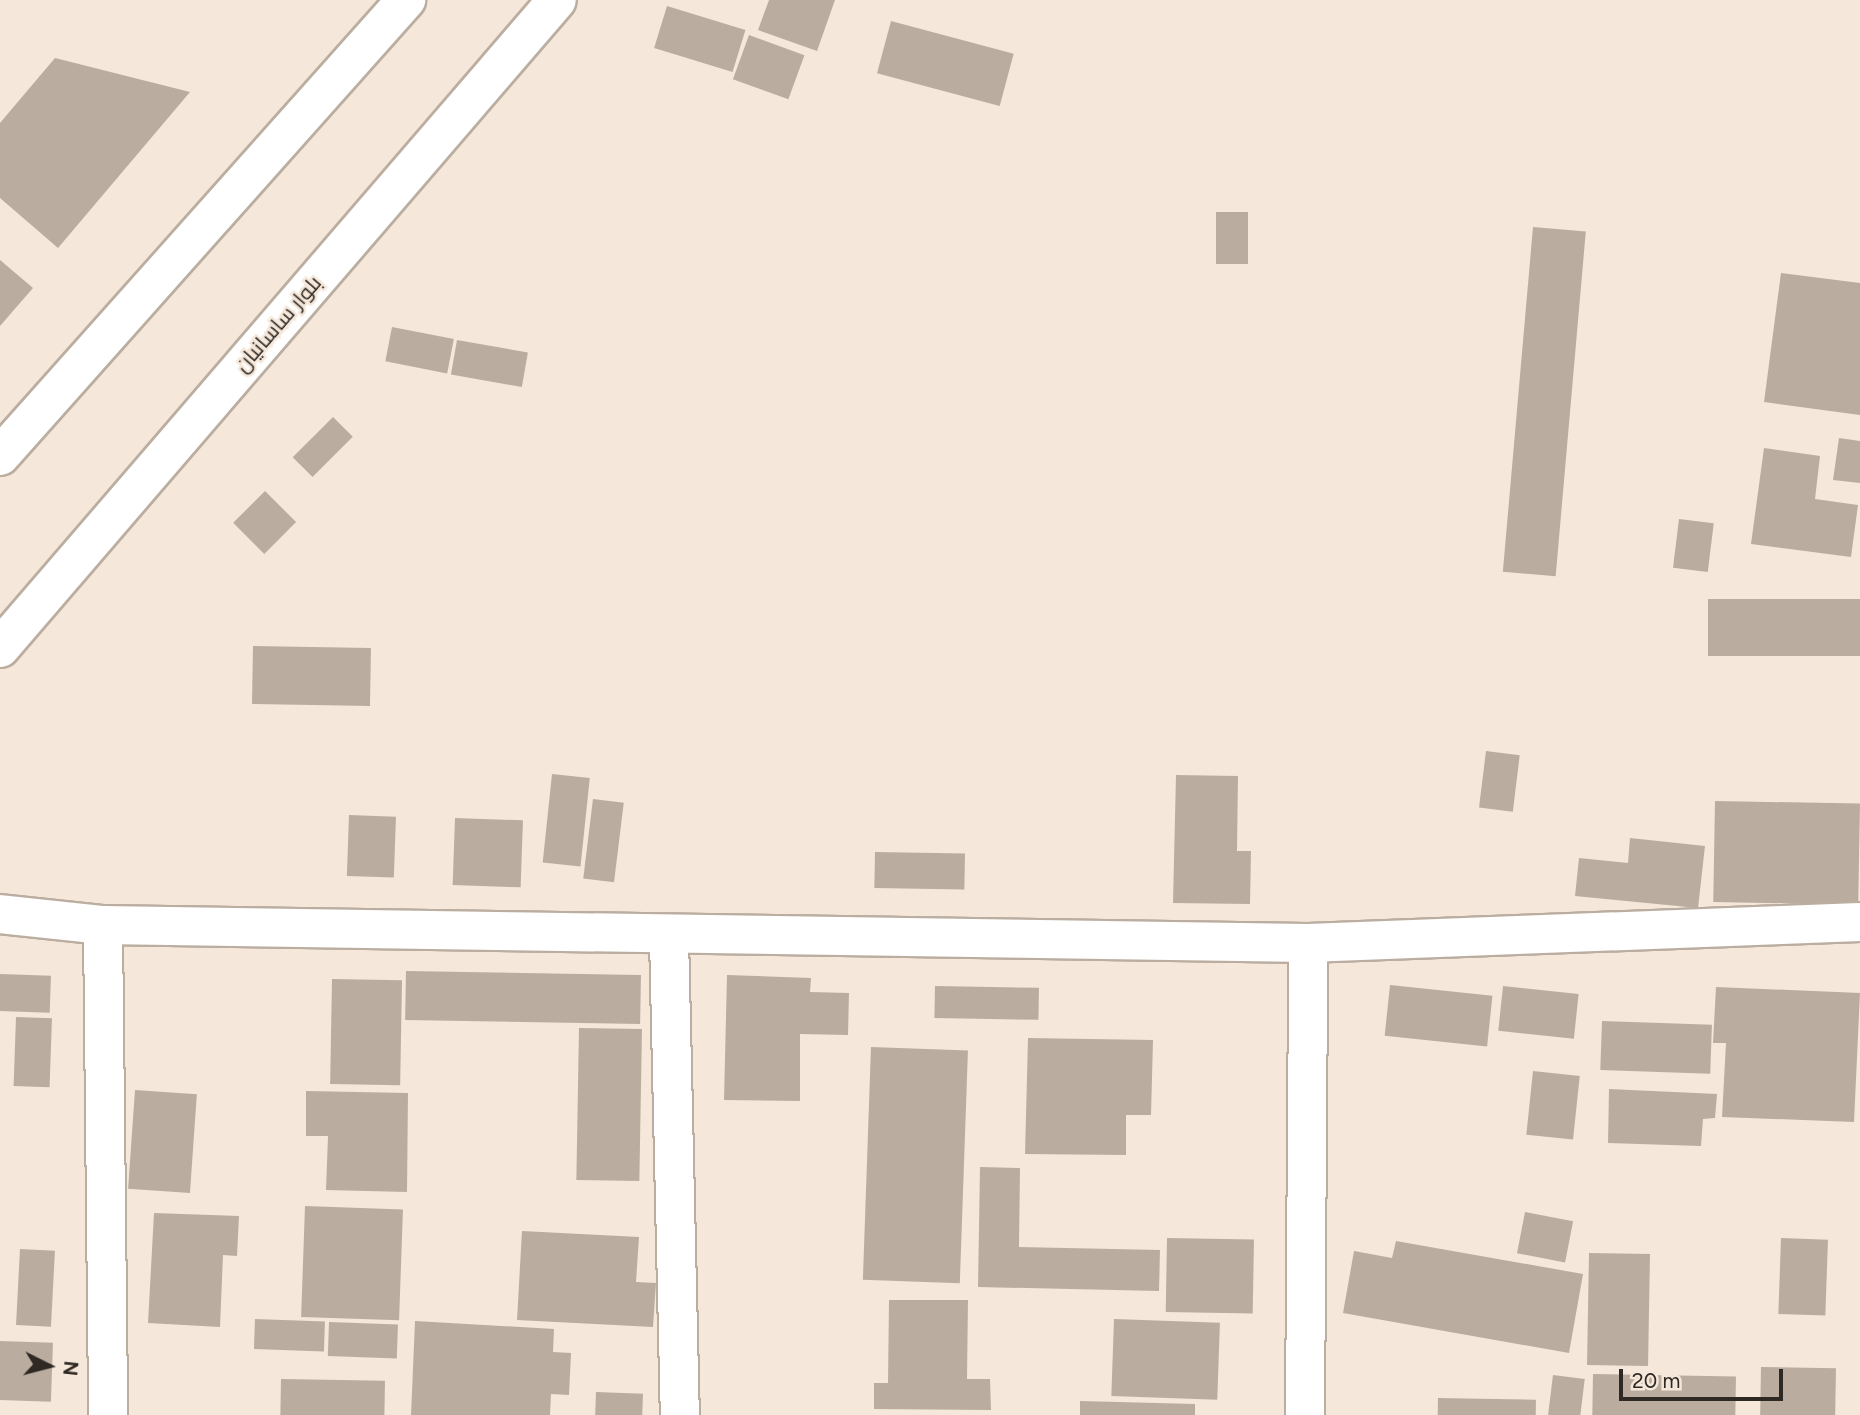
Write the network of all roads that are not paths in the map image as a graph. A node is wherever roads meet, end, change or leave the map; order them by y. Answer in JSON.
{"nodes":[{"id":1,"x":406,"y":0,"type":"edge"},
{"id":2,"x":557,"y":0,"type":"edge"},
{"id":3,"x":0,"y":456,"type":"edge"},
{"id":4,"x":0,"y":648,"type":"edge"},
{"id":5,"x":0,"y":914,"type":"edge"},
{"id":6,"x":1860,"y":922,"type":"edge"},
{"id":7,"x":103,"y":925,"type":"junction"},
{"id":8,"x":669,"y":937,"type":"junction"},
{"id":9,"x":1308,"y":943,"type":"junction"},
{"id":10,"x":108,"y":1415,"type":"edge"},
{"id":11,"x":680,"y":1415,"type":"edge"},
{"id":12,"x":1306,"y":1415,"type":"edge"}],
"edges":[{"from":1,"to":3,"type":"main road"},
{"from":2,"to":4,"type":"main road","name":"بلوار ساسانیان"},
{"from":5,"to":7,"type":"main road"},
{"from":6,"to":9,"type":"main road"},
{"from":7,"to":8,"type":"main road"},
{"from":7,"to":10,"type":"main road"},
{"from":8,"to":9,"type":"main road"},
{"from":8,"to":11,"type":"main road"},
{"from":9,"to":12,"type":"main road"}]}
